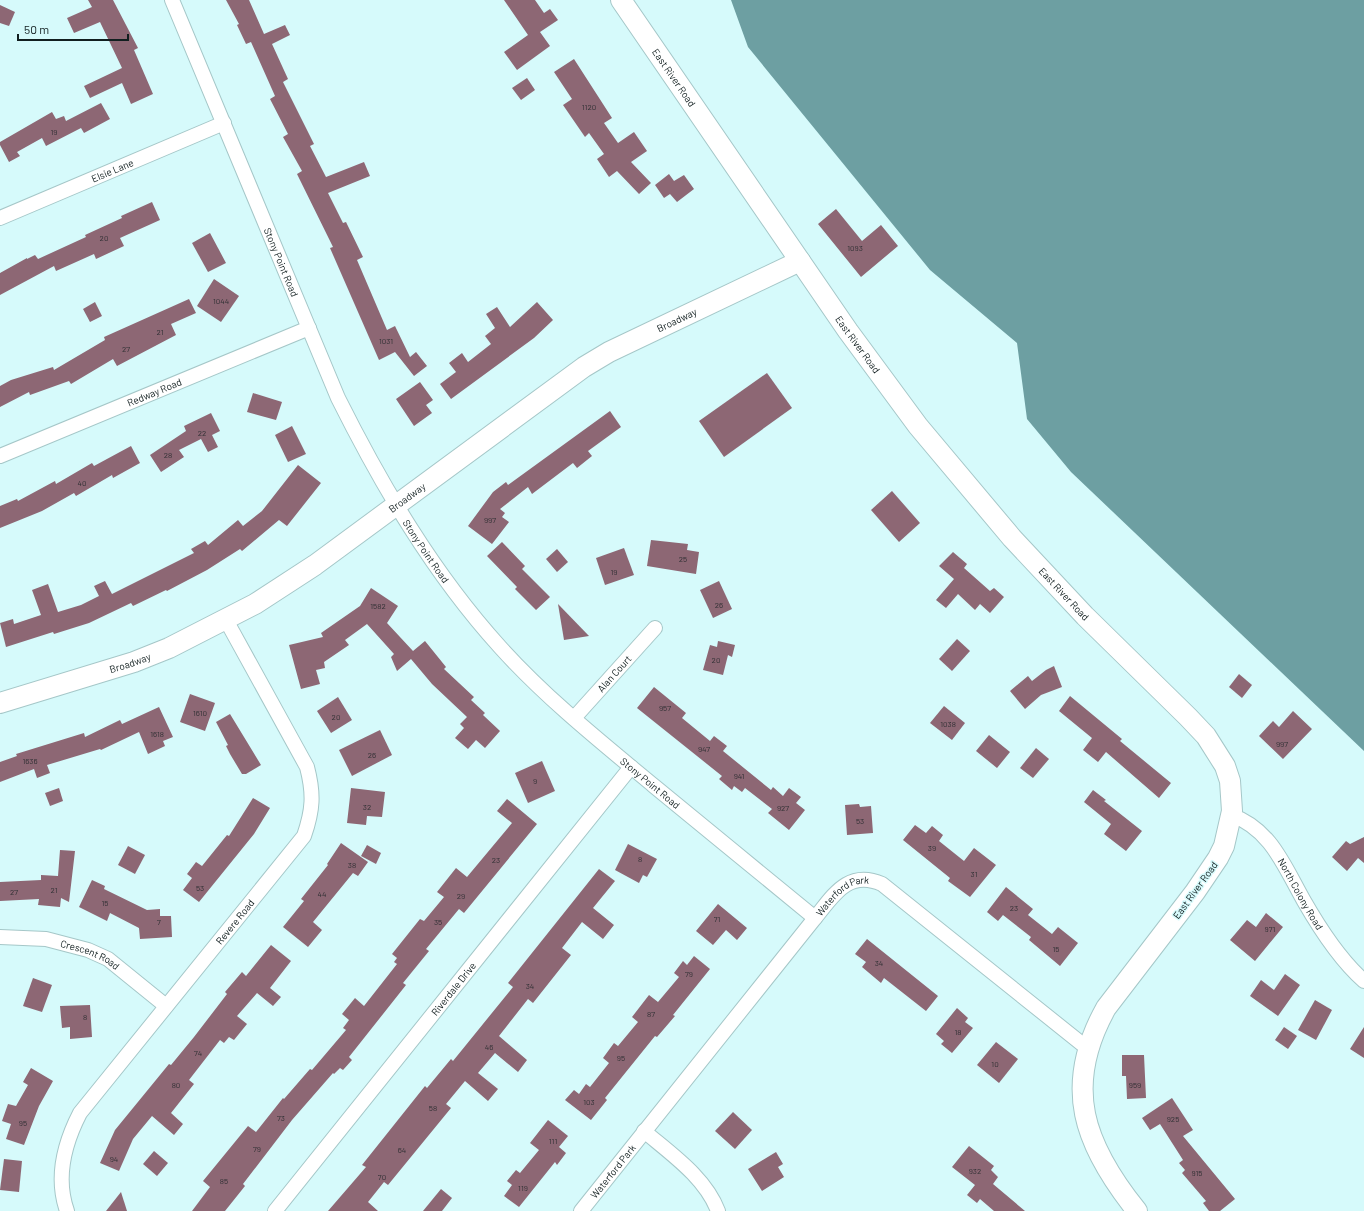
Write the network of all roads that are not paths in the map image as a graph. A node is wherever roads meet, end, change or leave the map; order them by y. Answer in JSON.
{"nodes":[{"id":1,"x":172,"y":0,"type":"edge"},
{"id":2,"x":621,"y":0,"type":"edge"},
{"id":3,"x":224,"y":123,"type":"junction"},
{"id":4,"x":0,"y":218,"type":"edge"},
{"id":5,"x":800,"y":261,"type":"junction"},
{"id":6,"x":309,"y":328,"type":"junction"},
{"id":7,"x":0,"y":456,"type":"edge"},
{"id":8,"x":396,"y":506,"type":"junction"},
{"id":9,"x":226,"y":620,"type":"junction"},
{"id":10,"x":655,"y":628,"type":"dead end"},
{"id":11,"x":0,"y":703,"type":"edge"},
{"id":12,"x":574,"y":718,"type":"junction"},
{"id":13,"x":631,"y":767,"type":"junction"},
{"id":14,"x":1231,"y":815,"type":"junction"},
{"id":15,"x":815,"y":918,"type":"junction"},
{"id":16,"x":0,"y":937,"type":"edge"},
{"id":17,"x":1364,"y":981,"type":"edge"},
{"id":18,"x":166,"y":1006,"type":"junction"},
{"id":19,"x":1087,"y":1048,"type":"junction"},
{"id":20,"x":644,"y":1131,"type":"junction"},
{"id":21,"x":67,"y":1211,"type":"edge"},
{"id":22,"x":275,"y":1211,"type":"edge"},
{"id":23,"x":581,"y":1211,"type":"edge"},
{"id":24,"x":718,"y":1211,"type":"edge"},
{"id":25,"x":1137,"y":1211,"type":"edge"}],
"edges":[{"from":1,"to":3,"type":"street","name":"Stony Point Road"},
{"from":2,"to":5,"type":"main road","name":"East River Road"},
{"from":3,"to":4,"type":"street","name":"Elsie Lane"},
{"from":3,"to":6,"type":"street","name":"Stony Point Road"},
{"from":5,"to":8,"type":"main road","name":"Broadway"},
{"from":5,"to":14,"type":"main road","name":"East River Road"},
{"from":6,"to":7,"type":"street","name":"Redway Road"},
{"from":6,"to":8,"type":"street","name":"Stony Point Road"},
{"from":8,"to":9,"type":"main road","name":"Broadway"},
{"from":8,"to":12,"type":"street","name":"Stony Point Road"},
{"from":9,"to":11,"type":"main road","name":"Broadway"},
{"from":9,"to":18,"type":"street","name":"Revere Road"},
{"from":10,"to":12,"type":"street","name":"Alan Court"},
{"from":12,"to":13,"type":"street","name":"Stony Point Road"},
{"from":13,"to":15,"type":"street","name":"Stony Point Road"},
{"from":13,"to":22,"type":"street","name":"Riverdale Drive"},
{"from":14,"to":17,"type":"street","name":"North Colony Road"},
{"from":14,"to":19,"type":"main road","name":"East River Road"},
{"from":15,"to":19,"type":"street","name":"Waterford Park"},
{"from":15,"to":20,"type":"street","name":"Waterford Park"},
{"from":16,"to":18,"type":"street","name":"Crescent Road"},
{"from":18,"to":21,"type":"street","name":"Revere Road"},
{"from":19,"to":25,"type":"main road","name":"East River Road"},
{"from":20,"to":23,"type":"street","name":"Waterford Park"},
{"from":20,"to":24,"type":"street"}]}
